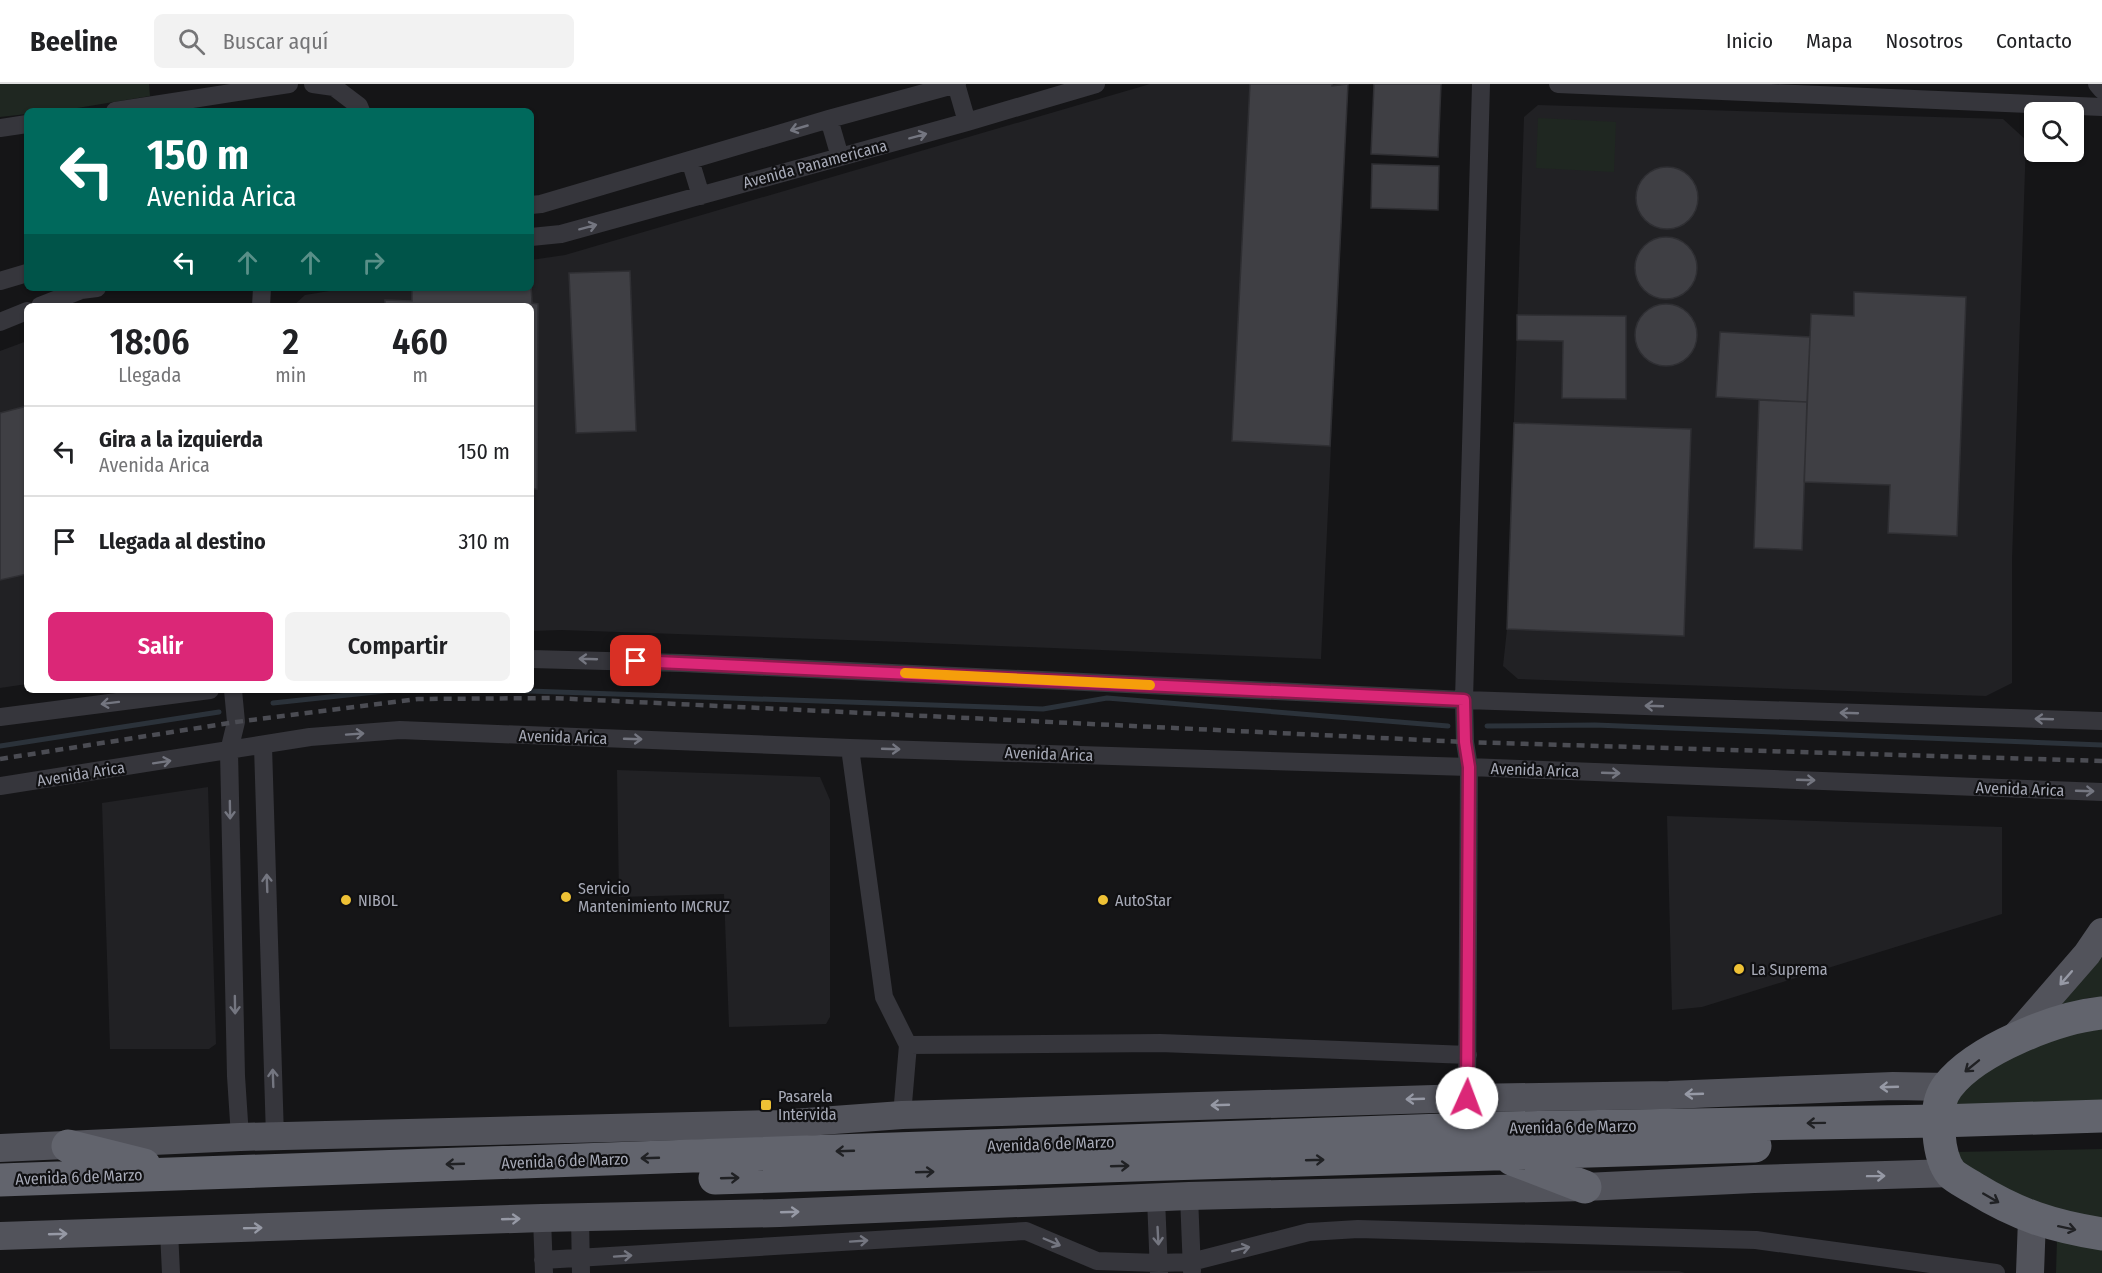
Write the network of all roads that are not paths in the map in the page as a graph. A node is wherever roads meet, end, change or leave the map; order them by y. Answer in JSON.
{"nodes":[{"id":1,"x":289,"y":84,"type":"edge"},
{"id":2,"x":313,"y":84,"type":"edge"},
{"id":3,"x":957,"y":84,"type":"edge"},
{"id":4,"x":1481,"y":84,"type":"edge"},
{"id":5,"x":1557,"y":84,"type":"edge"},
{"id":6,"x":2097,"y":84,"type":"edge"},
{"id":7,"x":1090,"y":85,"type":"edge"},
{"id":8,"x":2102,"y":90,"type":"edge"},
{"id":9,"x":2102,"y":107,"type":"edge"},
{"id":10,"x":134,"y":108,"type":"edge"},
{"id":11,"x":360,"y":108,"type":"edge"},
{"id":12,"x":829,"y":119,"type":"junction"},
{"id":13,"x":967,"y":122,"type":"junction"},
{"id":14,"x":24,"y":124,"type":"edge"},
{"id":15,"x":0,"y":128,"type":"edge"},
{"id":16,"x":840,"y":157,"type":"junction"},
{"id":17,"x":690,"y":160,"type":"junction"},
{"id":18,"x":701,"y":196,"type":"junction"},
{"id":19,"x":536,"y":204,"type":"edge"},
{"id":20,"x":540,"y":236,"type":"edge"},
{"id":21,"x":24,"y":274,"type":"edge"},
{"id":22,"x":0,"y":281,"type":"edge"},
{"id":23,"x":81,"y":291,"type":"edge"},
{"id":24,"x":48,"y":303,"type":"edge"},
{"id":25,"x":24,"y":312,"type":"edge"},
{"id":26,"x":0,"y":322,"type":"edge"},
{"id":27,"x":534,"y":659,"type":"edge"},
{"id":28,"x":187,"y":693,"type":"edge"},
{"id":29,"x":233,"y":693,"type":"edge"},
{"id":30,"x":1464,"y":700,"type":"junction"},
{"id":31,"x":0,"y":717,"type":"edge"},
{"id":32,"x":2102,"y":721,"type":"edge"},
{"id":33,"x":262,"y":746,"type":"junction"},
{"id":34,"x":850,"y":748,"type":"junction"},
{"id":35,"x":229,"y":751,"type":"junction"},
{"id":36,"x":1469,"y":767,"type":"junction"},
{"id":37,"x":0,"y":786,"type":"edge"},
{"id":38,"x":2102,"y":792,"type":"edge"},
{"id":39,"x":2102,"y":932,"type":"edge"},
{"id":40,"x":2102,"y":1013,"type":"edge"},
{"id":41,"x":2014,"y":1038,"type":"junction"},
{"id":42,"x":908,"y":1045,"type":"junction"},
{"id":43,"x":1468,"y":1055,"type":"junction"},
{"id":44,"x":1948,"y":1086,"type":"junction"},
{"id":45,"x":1467,"y":1098,"type":"junction"},
{"id":46,"x":902,"y":1115,"type":"junction"},
{"id":47,"x":2102,"y":1116,"type":"edge"},
{"id":48,"x":1939,"y":1131,"type":"junction"},
{"id":49,"x":2102,"y":1136,"type":"edge"},
{"id":50,"x":240,"y":1137,"type":"junction"},
{"id":51,"x":275,"y":1137,"type":"junction"},
{"id":52,"x":68,"y":1146,"type":"junction"},
{"id":53,"x":0,"y":1148,"type":"edge"},
{"id":54,"x":1499,"y":1154,"type":"junction"},
{"id":55,"x":1952,"y":1173,"type":"junction"},
{"id":56,"x":180,"y":1174,"type":"junction"},
{"id":57,"x":0,"y":1180,"type":"edge"},
{"id":58,"x":1585,"y":1187,"type":"junction"},
{"id":59,"x":1189,"y":1196,"type":"junction"},
{"id":60,"x":1156,"y":1198,"type":"junction"},
{"id":61,"x":0,"y":1201,"type":"edge"},
{"id":62,"x":580,"y":1217,"type":"junction"},
{"id":63,"x":542,"y":1218,"type":"junction"},
{"id":64,"x":2032,"y":1219,"type":"junction"},
{"id":65,"x":169,"y":1231,"type":"junction"},
{"id":66,"x":2102,"y":1234,"type":"edge"},
{"id":67,"x":0,"y":1236,"type":"edge"},
{"id":68,"x":544,"y":1266,"type":"edge"},
{"id":69,"x":581,"y":1266,"type":"edge"},
{"id":70,"x":1192,"y":1267,"type":"edge"},
{"id":71,"x":1159,"y":1268,"type":"edge"},
{"id":72,"x":171,"y":1273,"type":"edge"},
{"id":73,"x":1996,"y":1273,"type":"edge"},
{"id":74,"x":2030,"y":1273,"type":"edge"}],
"edges":[{"from":1,"to":10,"type":"street"},
{"from":2,"to":11,"type":"street"},
{"from":3,"to":12,"type":"street"},
{"from":3,"to":13,"type":"street"},
{"from":4,"to":30,"type":"street"},
{"from":5,"to":9,"type":"street"},
{"from":6,"to":8,"type":"street"},
{"from":7,"to":13,"type":"street","name":"Avenida Panamericana"},
{"from":12,"to":16,"type":"street"},
{"from":12,"to":17,"type":"street","one_way":true},
{"from":16,"to":13,"type":"street","name":"Avenida Panamericana","one_way":true},
{"from":14,"to":15,"type":"street"},
{"from":16,"to":18,"type":"street","name":"Avenida Panamericana"},
{"from":17,"to":18,"type":"street"},
{"from":17,"to":19,"type":"street"},
{"from":20,"to":18,"type":"street","name":"Avenida Panamericana","one_way":true},
{"from":19,"to":20,"type":"street"},
{"from":21,"to":22,"type":"street"},
{"from":23,"to":24,"type":"street"},
{"from":25,"to":26,"type":"street"},
{"from":30,"to":27,"type":"street","one_way":true},
{"from":28,"to":31,"type":"street","one_way":true},
{"from":29,"to":35,"type":"street"},
{"from":32,"to":30,"type":"street","one_way":true},
{"from":30,"to":36,"type":"street"},
{"from":33,"to":34,"type":"street","name":"Avenida Arica","one_way":true},
{"from":33,"to":35,"type":"street","name":"Avenida Arica"},
{"from":51,"to":33,"type":"street","one_way":true},
{"from":34,"to":36,"type":"street","name":"Avenida Arica","one_way":true},
{"from":34,"to":42,"type":"street"},
{"from":37,"to":35,"type":"street","name":"Avenida Arica","one_way":true},
{"from":35,"to":50,"type":"street","one_way":true},
{"from":36,"to":38,"type":"street","name":"Avenida Arica","one_way":true},
{"from":36,"to":43,"type":"street"},
{"from":39,"to":41,"type":"main road","one_way":true},
{"from":40,"to":41,"type":"highway"},
{"from":41,"to":44,"type":"highway","one_way":true},
{"from":42,"to":43,"type":"street"},
{"from":42,"to":46,"type":"street"},
{"from":43,"to":45,"type":"street"},
{"from":44,"to":45,"type":"main road","name":"Avenida 6 de Marzo","one_way":true},
{"from":44,"to":48,"type":"highway"},
{"from":45,"to":46,"type":"main road","name":"Avenida 6 de Marzo","one_way":true},
{"from":46,"to":51,"type":"main road","name":"Avenida 6 de Marzo"},
{"from":47,"to":48,"type":"highway","name":"Avenida 6 de Marzo"},
{"from":48,"to":49,"type":"highway","name":"Avenida 6 de Marzo"},
{"from":48,"to":54,"type":"highway","name":"Avenida 6 de Marzo"},
{"from":48,"to":55,"type":"highway"},
{"from":48,"to":56,"type":"highway","name":"Avenida 6 de Marzo","one_way":true},
{"from":50,"to":51,"type":"main road","name":"Avenida 6 de Marzo"},
{"from":50,"to":52,"type":"main road","name":"Avenida 6 de Marzo"},
{"from":52,"to":53,"type":"main road","name":"Avenida 6 de Marzo"},
{"from":52,"to":56,"type":"highway"},
{"from":54,"to":58,"type":"highway"},
{"from":61,"to":54,"type":"highway","name":"Avenida 6 de Marzo","one_way":true},
{"from":58,"to":55,"type":"main road","one_way":true},
{"from":55,"to":64,"type":"highway","one_way":true},
{"from":56,"to":57,"type":"highway","name":"Avenida 6 de Marzo"},
{"from":58,"to":59,"type":"main road"},
{"from":59,"to":60,"type":"main road"},
{"from":59,"to":70,"type":"street"},
{"from":62,"to":60,"type":"main road","one_way":true},
{"from":60,"to":71,"type":"street","one_way":true},
{"from":62,"to":63,"type":"main road"},
{"from":62,"to":69,"type":"street"},
{"from":65,"to":63,"type":"main road","one_way":true},
{"from":63,"to":68,"type":"street"},
{"from":64,"to":66,"type":"highway","one_way":true},
{"from":64,"to":74,"type":"main road"},
{"from":67,"to":65,"type":"main road","one_way":true},
{"from":65,"to":72,"type":"street"},
{"from":68,"to":69,"type":"street"},
{"from":69,"to":71,"type":"street","one_way":true},
{"from":70,"to":71,"type":"street"},
{"from":70,"to":73,"type":"street","one_way":true}]}
